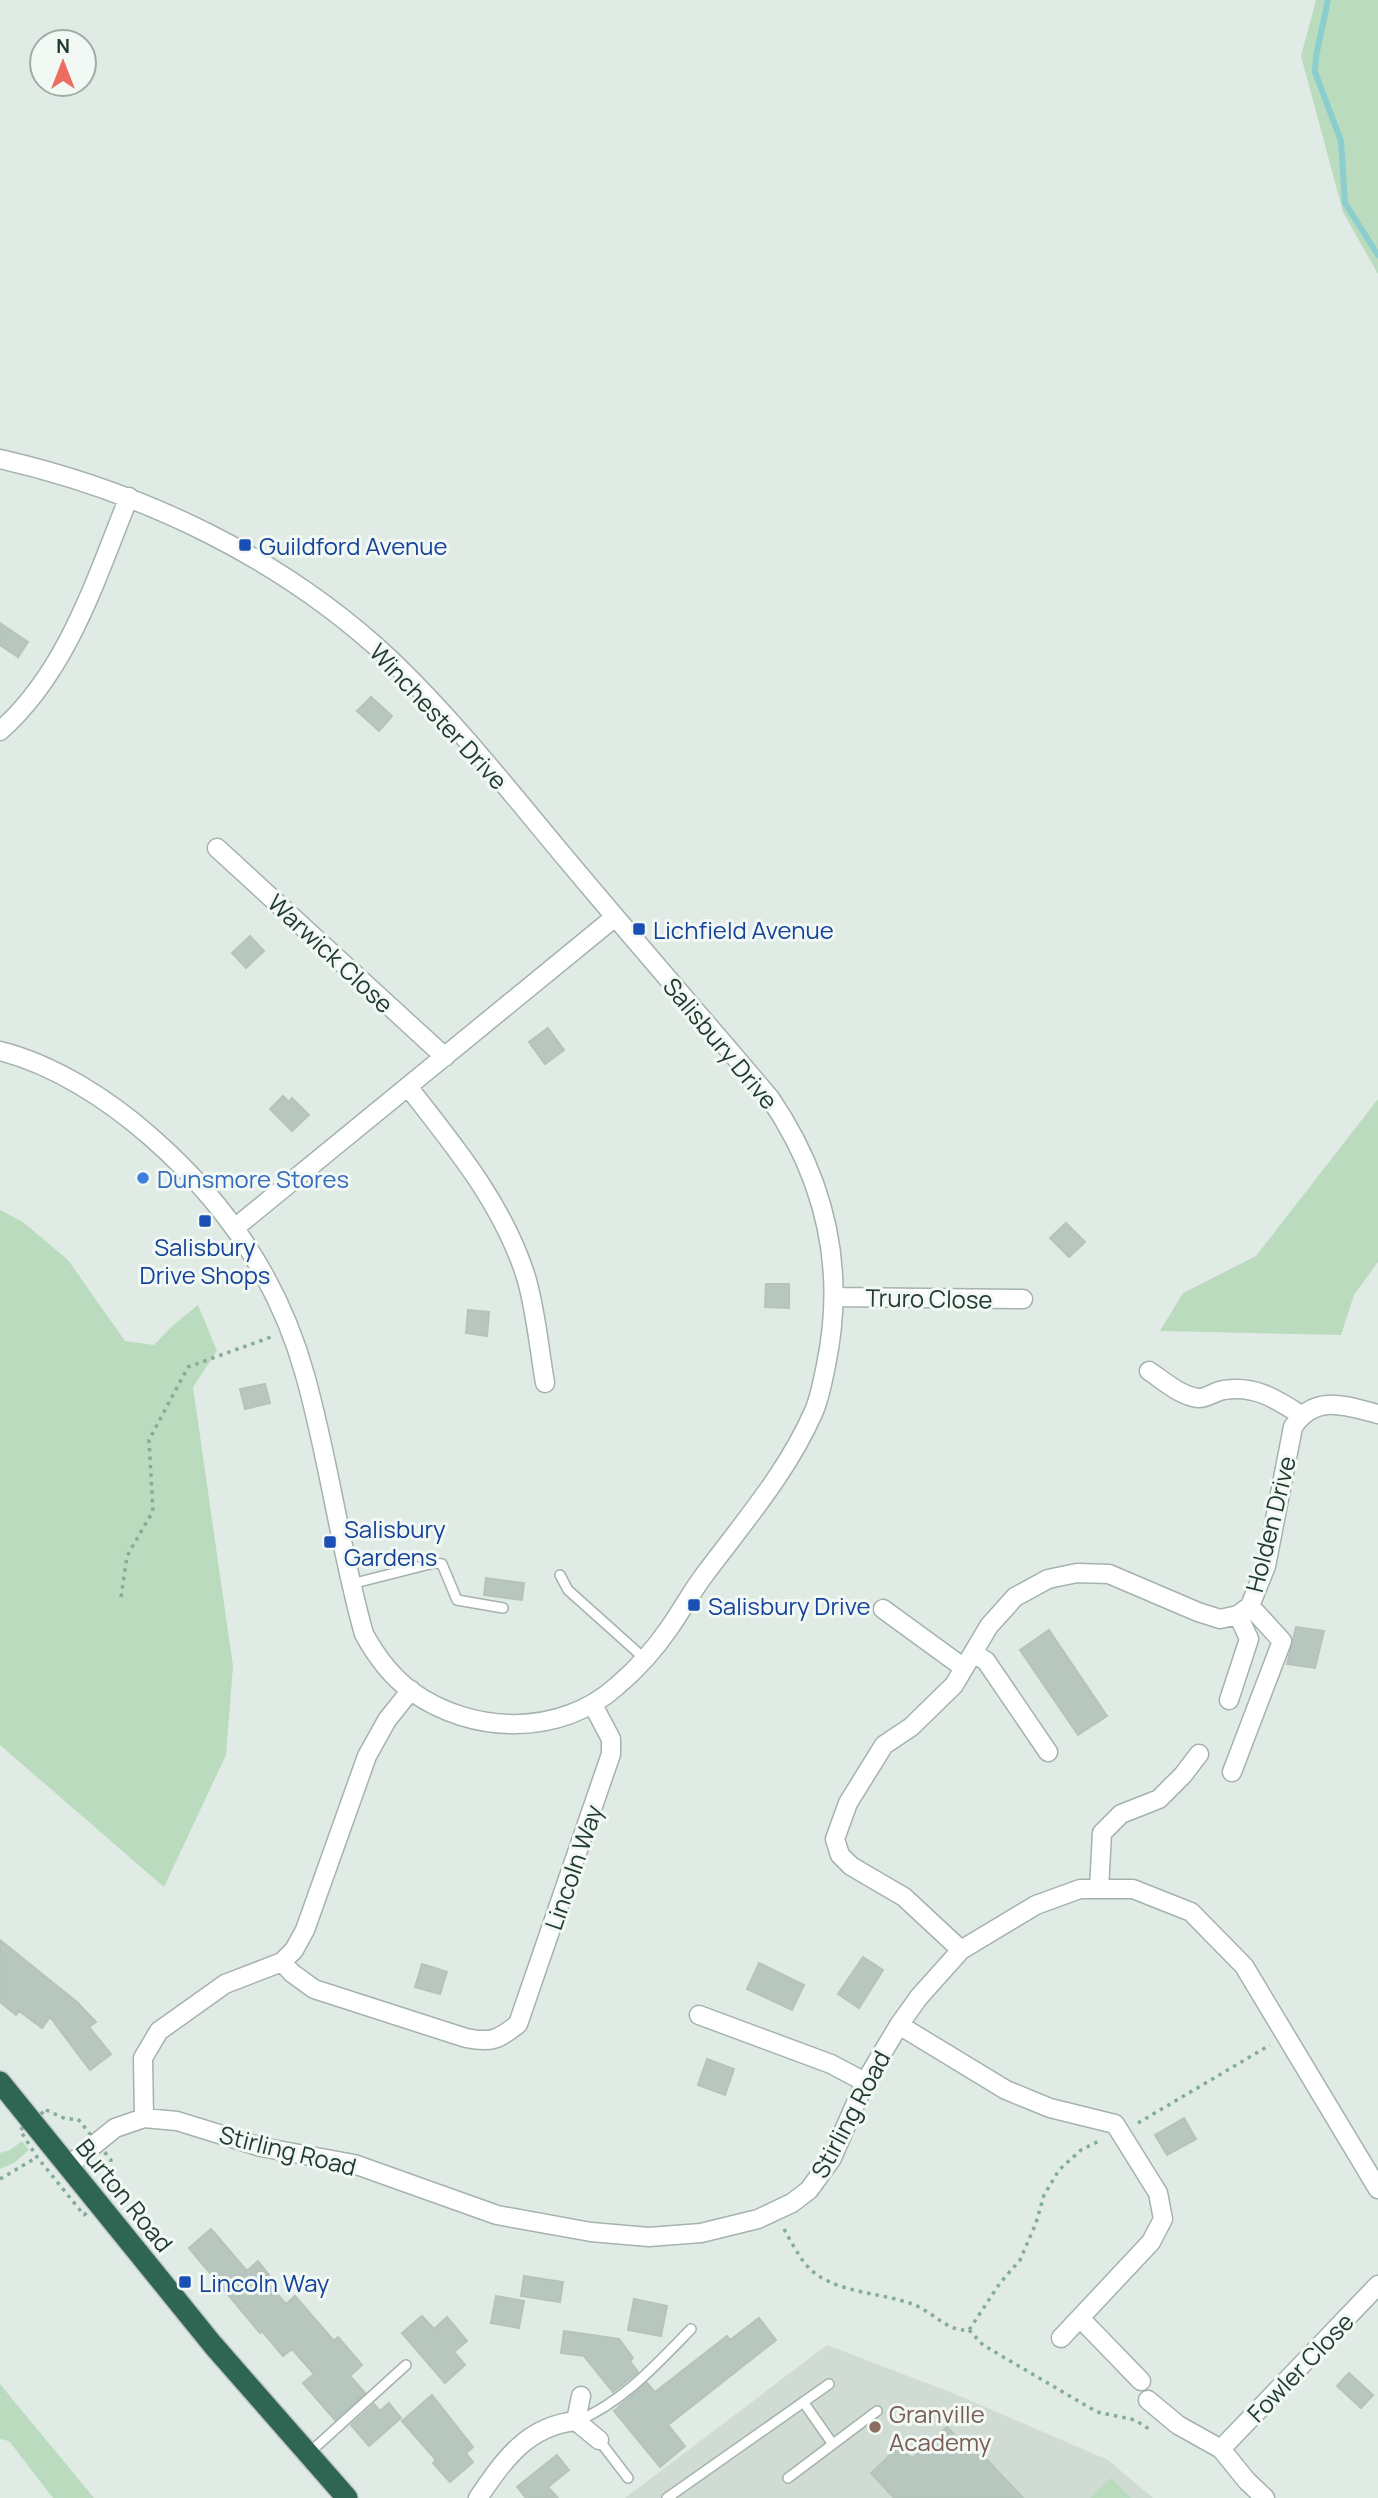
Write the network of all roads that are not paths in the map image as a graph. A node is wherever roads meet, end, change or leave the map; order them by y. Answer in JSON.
{"nodes":[{"id":1,"x":0,"y":459,"type":"edge"},
{"id":2,"x":129,"y":497,"type":"junction"},
{"id":3,"x":0,"y":731,"type":"edge"},
{"id":4,"x":217,"y":849,"type":"dead end"},
{"id":5,"x":615,"y":917,"type":"junction"},
{"id":6,"x":0,"y":1051,"type":"edge"},
{"id":7,"x":444,"y":1057,"type":"junction"},
{"id":8,"x":408,"y":1088,"type":"junction"},
{"id":9,"x":236,"y":1227,"type":"junction"},
{"id":10,"x":834,"y":1297,"type":"junction"},
{"id":11,"x":1023,"y":1299,"type":"dead end"},
{"id":12,"x":1149,"y":1371,"type":"dead end"},
{"id":13,"x":544,"y":1382,"type":"dead end"},
{"id":14,"x":1378,"y":1414,"type":"edge"},
{"id":15,"x":1301,"y":1415,"type":"junction"},
{"id":16,"x":560,"y":1575,"type":"dead end"},
{"id":17,"x":351,"y":1584,"type":"junction"},
{"id":18,"x":503,"y":1608,"type":"dead end"},
{"id":19,"x":883,"y":1609,"type":"dead end"},
{"id":20,"x":1244,"y":1610,"type":"junction"},
{"id":21,"x":645,"y":1659,"type":"junction"},
{"id":22,"x":968,"y":1661,"type":"junction"},
{"id":23,"x":411,"y":1690,"type":"junction"},
{"id":24,"x":1229,"y":1700,"type":"dead end"},
{"id":25,"x":593,"y":1704,"type":"junction"},
{"id":26,"x":1048,"y":1752,"type":"dead end"},
{"id":27,"x":1199,"y":1754,"type":"dead end"},
{"id":28,"x":1232,"y":1772,"type":"dead end"},
{"id":29,"x":1099,"y":1889,"type":"junction"},
{"id":30,"x":961,"y":1950,"type":"junction"},
{"id":31,"x":282,"y":1962,"type":"junction"},
{"id":32,"x":699,"y":2015,"type":"dead end"},
{"id":33,"x":899,"y":2025,"type":"junction"},
{"id":34,"x":0,"y":2082,"type":"edge"},
{"id":35,"x":865,"y":2082,"type":"junction"},
{"id":36,"x":144,"y":2118,"type":"junction"},
{"id":37,"x":68,"y":2166,"type":"junction"},
{"id":38,"x":1378,"y":2189,"type":"edge"},
{"id":39,"x":1378,"y":2285,"type":"edge"},
{"id":40,"x":1080,"y":2318,"type":"junction"},
{"id":41,"x":691,"y":2329,"type":"dead end"},
{"id":42,"x":1061,"y":2338,"type":"dead end"},
{"id":43,"x":406,"y":2365,"type":"dead end"},
{"id":44,"x":1141,"y":2381,"type":"dead end"},
{"id":45,"x":829,"y":2384,"type":"dead end"},
{"id":46,"x":581,"y":2396,"type":"dead end"},
{"id":47,"x":1148,"y":2400,"type":"dead end"},
{"id":48,"x":804,"y":2403,"type":"junction"},
{"id":49,"x":877,"y":2411,"type":"dead end"},
{"id":50,"x":576,"y":2421,"type":"junction"},
{"id":51,"x":598,"y":2440,"type":"joint"},
{"id":52,"x":832,"y":2443,"type":"junction"},
{"id":53,"x":1221,"y":2449,"type":"junction"},
{"id":54,"x":309,"y":2454,"type":"junction"},
{"id":55,"x":628,"y":2478,"type":"dead end"},
{"id":56,"x":788,"y":2478,"type":"dead end"},
{"id":57,"x":347,"y":2498,"type":"edge"},
{"id":58,"x":478,"y":2498,"type":"edge"},
{"id":59,"x":667,"y":2498,"type":"edge"},
{"id":60,"x":1265,"y":2498,"type":"edge"}],
"edges":[{"from":1,"to":2,"type":"street","name":"Winchester Drive"},
{"from":2,"to":3,"type":"street"},
{"from":2,"to":5,"type":"street","name":"Winchester Drive"},
{"from":4,"to":7,"type":"street","name":"Warwick Close"},
{"from":5,"to":7,"type":"street"},
{"from":5,"to":10,"type":"street","name":"Salisbury Drive"},
{"from":6,"to":9,"type":"street","name":"Salisbury Drive"},
{"from":7,"to":8,"type":"street"},
{"from":8,"to":9,"type":"street"},
{"from":8,"to":13,"type":"street"},
{"from":9,"to":17,"type":"street","name":"Salisbury Drive"},
{"from":10,"to":11,"type":"street","name":"Truro Close"},
{"from":10,"to":21,"type":"street","name":"Salisbury Drive"},
{"from":12,"to":15,"type":"street"},
{"from":14,"to":15,"type":"street"},
{"from":15,"to":20,"type":"street","name":"Holden Drive"},
{"from":16,"to":21,"type":"lane"},
{"from":17,"to":18,"type":"lane"},
{"from":17,"to":23,"type":"street","name":"Salisbury Drive"},
{"from":19,"to":22,"type":"street"},
{"from":20,"to":22,"type":"street","name":"Holden Drive"},
{"from":20,"to":24,"type":"street"},
{"from":20,"to":28,"type":"street"},
{"from":21,"to":25,"type":"street","name":"Salisbury Drive"},
{"from":22,"to":26,"type":"street"},
{"from":22,"to":30,"type":"street","name":"Holden Drive"},
{"from":23,"to":25,"type":"street","name":"Salisbury Drive"},
{"from":23,"to":31,"type":"street"},
{"from":25,"to":31,"type":"street","name":"Lincoln Way"},
{"from":27,"to":29,"type":"street"},
{"from":29,"to":30,"type":"street","name":"Stirling Road"},
{"from":29,"to":38,"type":"street","name":"Stirling Road"},
{"from":30,"to":33,"type":"street","name":"Stirling Road"},
{"from":31,"to":36,"type":"street"},
{"from":32,"to":35,"type":"street"},
{"from":33,"to":35,"type":"street","name":"Stirling Road"},
{"from":33,"to":40,"type":"street"},
{"from":34,"to":37,"type":"highway","name":"Burton Road"},
{"from":35,"to":36,"type":"street","name":"Stirling Road"},
{"from":36,"to":37,"type":"street","name":"Stirling Road"},
{"from":37,"to":54,"type":"highway","name":"Burton Road"},
{"from":39,"to":53,"type":"street","name":"Fowler Close"},
{"from":40,"to":42,"type":"street"},
{"from":40,"to":44,"type":"street"},
{"from":41,"to":50,"type":"lane"},
{"from":43,"to":54,"type":"lane"},
{"from":45,"to":48,"type":"lane"},
{"from":46,"to":50,"type":"street"},
{"from":47,"to":53,"type":"street"},
{"from":48,"to":52,"type":"lane"},
{"from":48,"to":59,"type":"lane"},
{"from":49,"to":52,"type":"lane"},
{"from":50,"to":51,"type":"street"},
{"from":50,"to":58,"type":"street"},
{"from":51,"to":55,"type":"lane"},
{"from":52,"to":56,"type":"lane"},
{"from":53,"to":60,"type":"street"},
{"from":54,"to":57,"type":"highway","name":"Burton Road"}]}
